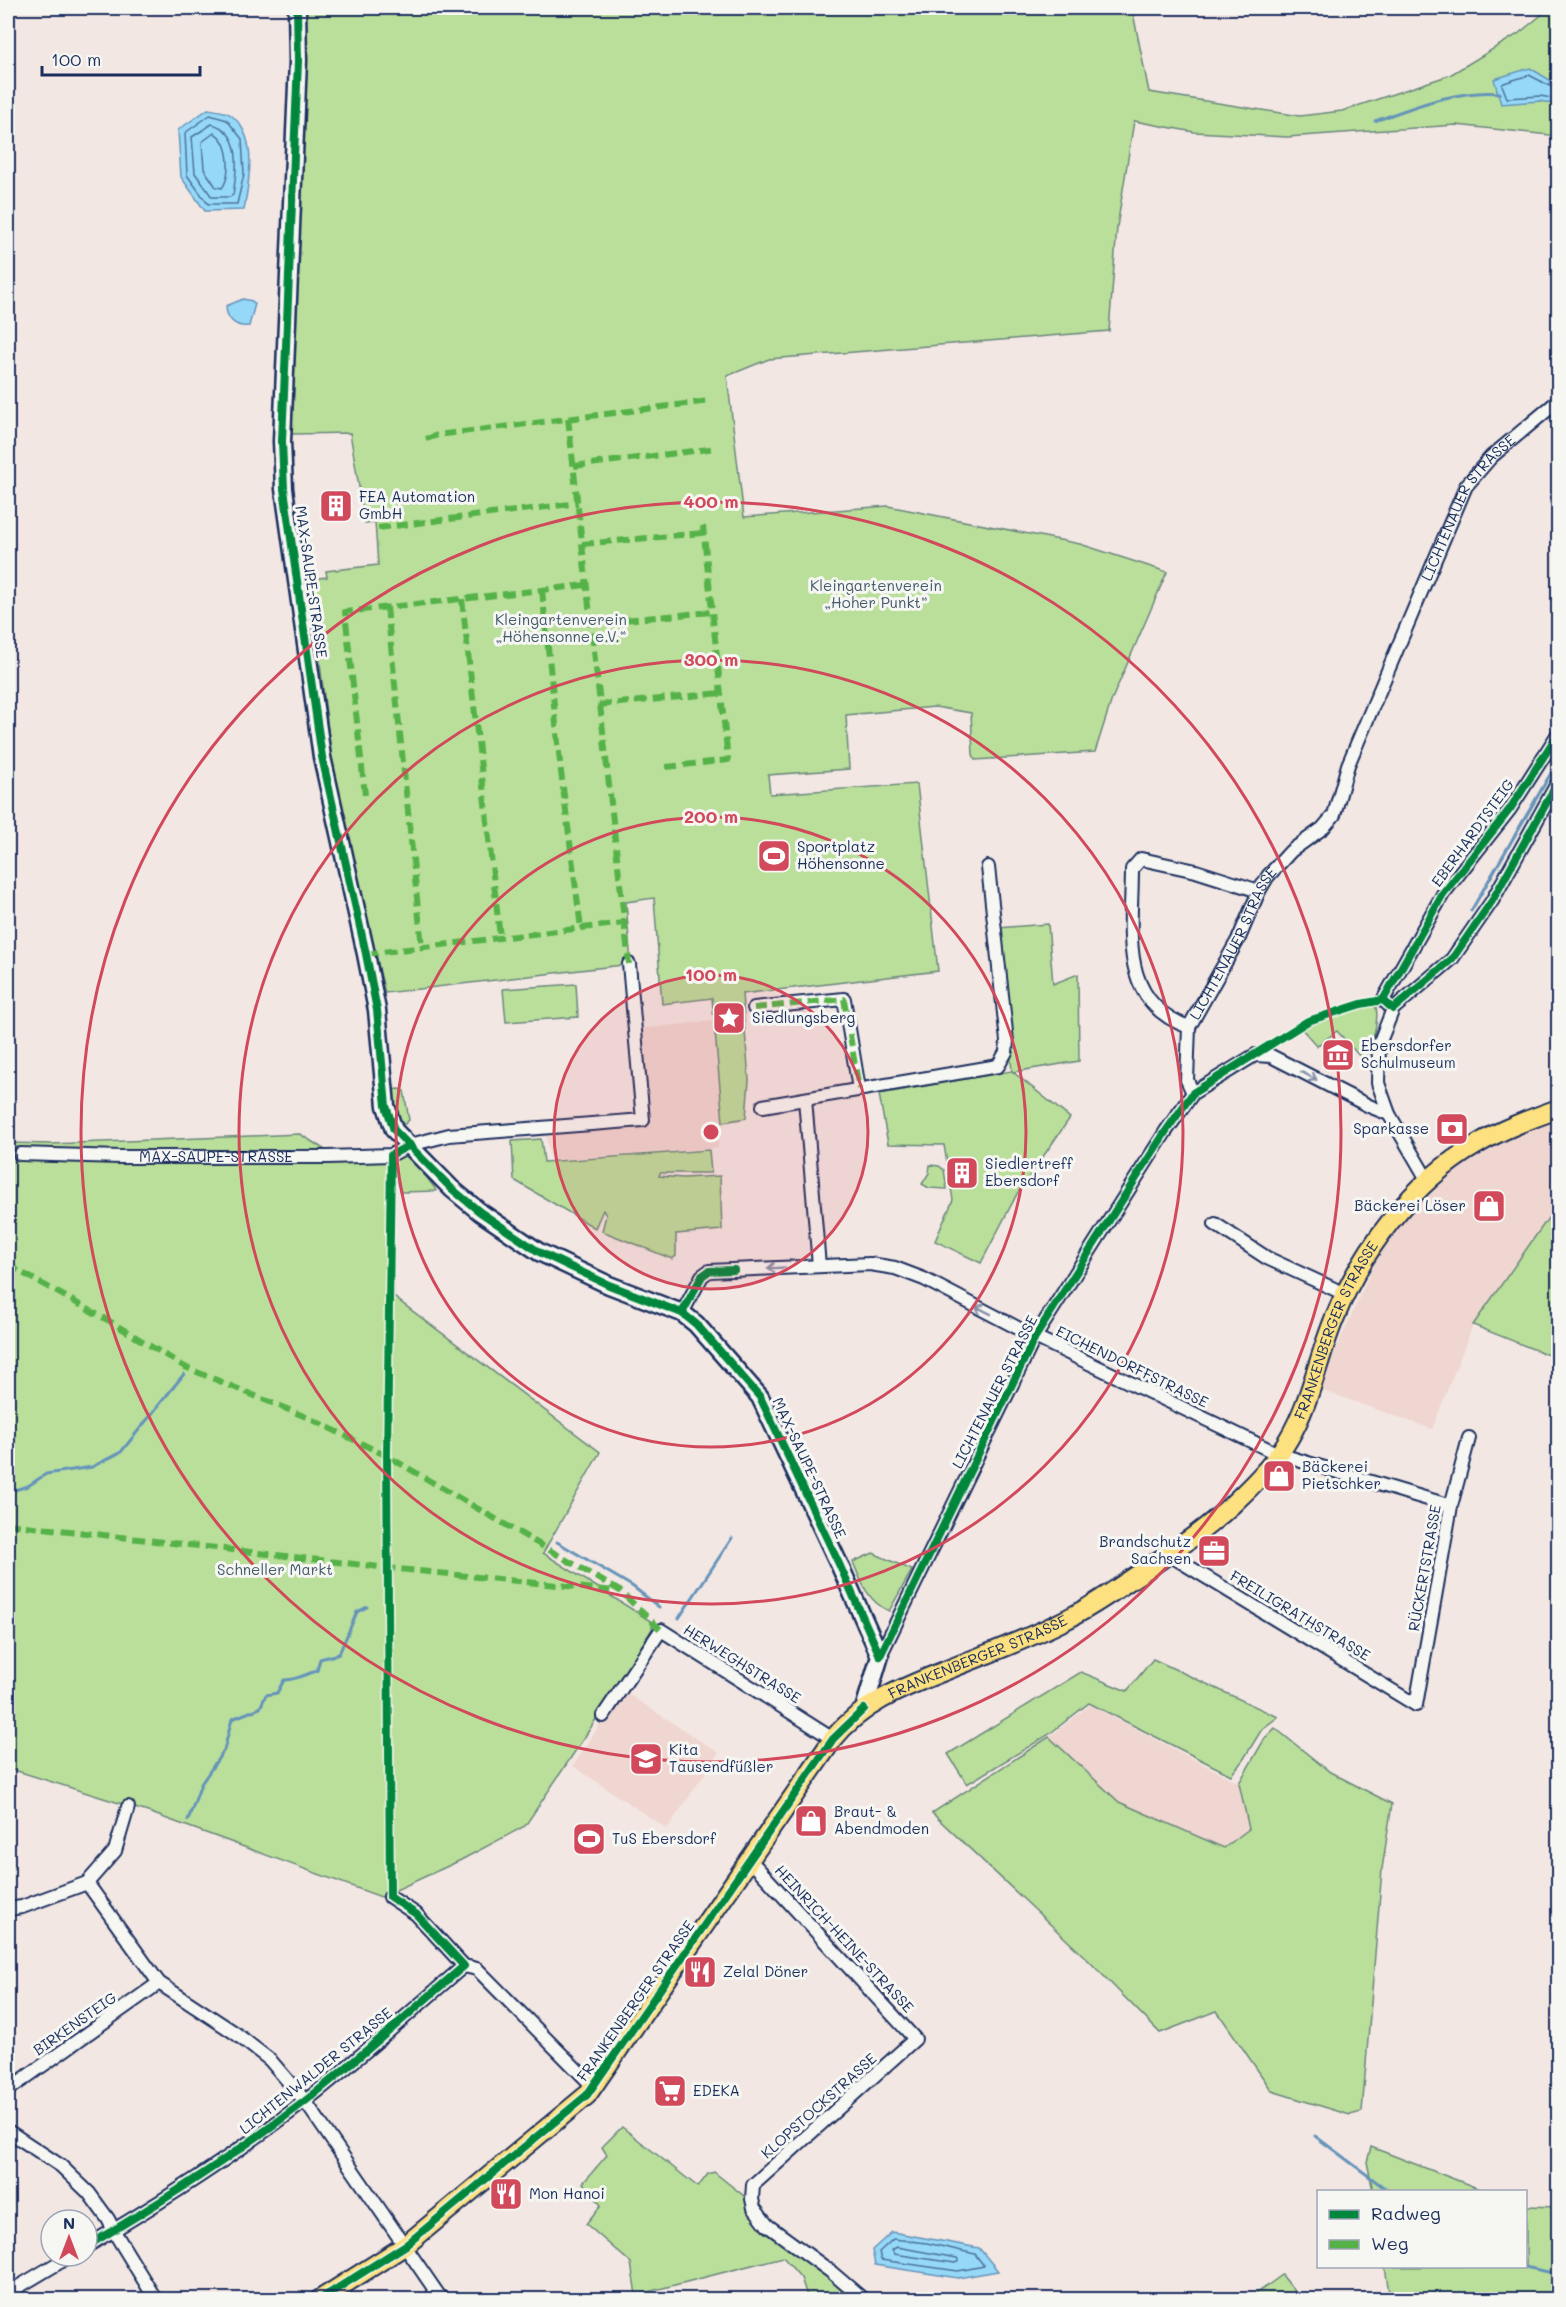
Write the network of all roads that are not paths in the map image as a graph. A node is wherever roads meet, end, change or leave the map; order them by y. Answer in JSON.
{"nodes":[{"id":1,"x":297,"y":8,"type":"edge"},
{"id":2,"x":1558,"y":401,"type":"edge"},
{"id":3,"x":1558,"y":734,"type":"edge"},
{"id":4,"x":1558,"y":782,"type":"edge"},
{"id":5,"x":988,"y":867,"type":"dead end"},
{"id":6,"x":1259,"y":891,"type":"junction"},
{"id":7,"x":629,"y":964,"type":"dead end"},
{"id":8,"x":754,"y":1008,"type":"dead end"},
{"id":9,"x":1393,"y":1009,"type":"junction"},
{"id":10,"x":1189,"y":1027,"type":"junction"},
{"id":11,"x":859,"y":1089,"type":"junction"},
{"id":12,"x":1193,"y":1093,"type":"junction"},
{"id":13,"x":805,"y":1099,"type":"junction"},
{"id":14,"x":763,"y":1106,"type":"dead end"},
{"id":15,"x":1558,"y":1109,"type":"edge"},
{"id":16,"x":1389,"y":1114,"type":"junction"},
{"id":17,"x":410,"y":1145,"type":"junction"},
{"id":18,"x":20,"y":1154,"type":"dead end"},
{"id":19,"x":1428,"y":1181,"type":"junction"},
{"id":20,"x":1215,"y":1224,"type":"dead end"},
{"id":21,"x":819,"y":1266,"type":"junction"},
{"id":22,"x":1345,"y":1294,"type":"junction"},
{"id":23,"x":682,"y":1312,"type":"junction"},
{"id":24,"x":1035,"y":1337,"type":"junction"},
{"id":25,"x":1469,"y":1438,"type":"dead end"},
{"id":26,"x":1278,"y":1454,"type":"junction"},
{"id":27,"x":1451,"y":1506,"type":"junction"},
{"id":28,"x":1168,"y":1554,"type":"junction"},
{"id":29,"x":880,"y":1656,"type":"junction"},
{"id":30,"x":1416,"y":1705,"type":"joint"},
{"id":31,"x":864,"y":1709,"type":"junction"},
{"id":32,"x":603,"y":1716,"type":"dead end"},
{"id":33,"x":833,"y":1739,"type":"junction"},
{"id":34,"x":128,"y":1807,"type":"dead end"},
{"id":35,"x":750,"y":1860,"type":"junction"},
{"id":36,"x":87,"y":1883,"type":"junction"},
{"id":37,"x":390,"y":1897,"type":"dead end"},
{"id":38,"x":8,"y":1909,"type":"edge"},
{"id":39,"x":464,"y":1966,"type":"junction"},
{"id":40,"x":159,"y":1983,"type":"junction"},
{"id":41,"x":915,"y":2039,"type":"joint"},
{"id":42,"x":594,"y":2086,"type":"junction"},
{"id":43,"x":8,"y":2090,"type":"edge"},
{"id":44,"x":305,"y":2101,"type":"junction"},
{"id":45,"x":8,"y":2131,"type":"edge"},
{"id":46,"x":114,"y":2230,"type":"junction"},
{"id":47,"x":99,"y":2239,"type":"edge"},
{"id":48,"x":406,"y":2245,"type":"junction"},
{"id":49,"x":50,"y":2268,"type":"edge"},
{"id":50,"x":8,"y":2293,"type":"edge"},
{"id":51,"x":156,"y":2300,"type":"edge"},
{"id":52,"x":319,"y":2300,"type":"edge"},
{"id":53,"x":442,"y":2300,"type":"edge"},
{"id":54,"x":864,"y":2300,"type":"edge"}],
"edges":[{"from":1,"to":17,"type":"street","name":"MAX-SAUPE-STRASSE"},
{"from":2,"to":6,"type":"street","name":"LICHTENAUER STRASSE"},
{"from":3,"to":9,"type":"street","name":"EBERHARDTSTEIG"},
{"from":4,"to":9,"type":"street"},
{"from":5,"to":11,"type":"street"},
{"from":6,"to":10,"type":"street","name":"LICHTENAUER STRASSE"},
{"from":6,"to":10,"type":"street"},
{"from":7,"to":17,"type":"street","name":"MAX-SAUPE-STRASSE"},
{"from":8,"to":11,"type":"street"},
{"from":9,"to":16,"type":"street"},
{"from":10,"to":12,"type":"street","name":"LICHTENAUER STRASSE"},
{"from":11,"to":13,"type":"street"},
{"from":12,"to":16,"type":"street","one_way":true},
{"from":12,"to":24,"type":"street","name":"LICHTENAUER STRASSE"},
{"from":13,"to":14,"type":"street"},
{"from":13,"to":21,"type":"street"},
{"from":15,"to":19,"type":"main road","name":"FRANKENBERGER STRASSE"},
{"from":16,"to":19,"type":"street"},
{"from":17,"to":18,"type":"street","name":"MAX-SAUPE-STRASSE"},
{"from":17,"to":23,"type":"street","name":"MAX-SAUPE-STRASSE"},
{"from":19,"to":22,"type":"main road","name":"FRANKENBERGER STRASSE"},
{"from":20,"to":22,"type":"street"},
{"from":21,"to":23,"type":"street","name":"EICHENDORFFSTRASSE","one_way":true},
{"from":24,"to":21,"type":"street","name":"EICHENDORFFSTRASSE","one_way":true},
{"from":22,"to":26,"type":"main road","name":"FRANKENBERGER STRASSE"},
{"from":23,"to":29,"type":"street","name":"MAX-SAUPE-STRASSE"},
{"from":24,"to":26,"type":"street","name":"EICHENDORFFSTRASSE"},
{"from":24,"to":29,"type":"street","name":"LICHTENAUER STRASSE"},
{"from":25,"to":27,"type":"street","name":"RÜCKERTSTRASSE"},
{"from":26,"to":27,"type":"street","name":"EICHENDORFFSTRASSE"},
{"from":26,"to":28,"type":"main road","name":"FRANKENBERGER STRASSE"},
{"from":27,"to":30,"type":"street","name":"RÜCKERTSTRASSE"},
{"from":28,"to":30,"type":"street","name":"FREILIGRATHSTRASSE"},
{"from":28,"to":31,"type":"main road","name":"FRANKENBERGER STRASSE"},
{"from":29,"to":31,"type":"street","name":"LICHTENAUER STRASSE"},
{"from":31,"to":33,"type":"main road","name":"FRANKENBERGER STRASSE"},
{"from":32,"to":33,"type":"street","name":"HERWEGHSTRASSE"},
{"from":33,"to":35,"type":"main road","name":"FRANKENBERGER STRASSE"},
{"from":34,"to":36,"type":"street"},
{"from":35,"to":41,"type":"street","name":"HEINRICH-HEINE-STRASSE"},
{"from":35,"to":42,"type":"main road","name":"FRANKENBERGER STRASSE"},
{"from":36,"to":38,"type":"street"},
{"from":36,"to":40,"type":"street"},
{"from":37,"to":39,"type":"street"},
{"from":39,"to":42,"type":"street"},
{"from":39,"to":44,"type":"street","name":"LICHTENWALDER STRASSE"},
{"from":40,"to":43,"type":"street","name":"BIRKENSTEIG"},
{"from":40,"to":44,"type":"street"},
{"from":41,"to":54,"type":"street","name":"KLOPSTOCKSTRASSE"},
{"from":42,"to":48,"type":"main road","name":"FRANKENBERGER STRASSE"},
{"from":44,"to":46,"type":"street","name":"LICHTENWALDER STRASSE"},
{"from":44,"to":48,"type":"street"},
{"from":45,"to":46,"type":"street"},
{"from":46,"to":47,"type":"street","name":"LICHTENWALDER STRASSE"},
{"from":46,"to":51,"type":"street"},
{"from":48,"to":52,"type":"main road","name":"FRANKENBERGER STRASSE"},
{"from":48,"to":53,"type":"street"},
{"from":49,"to":50,"type":"street"}]}
